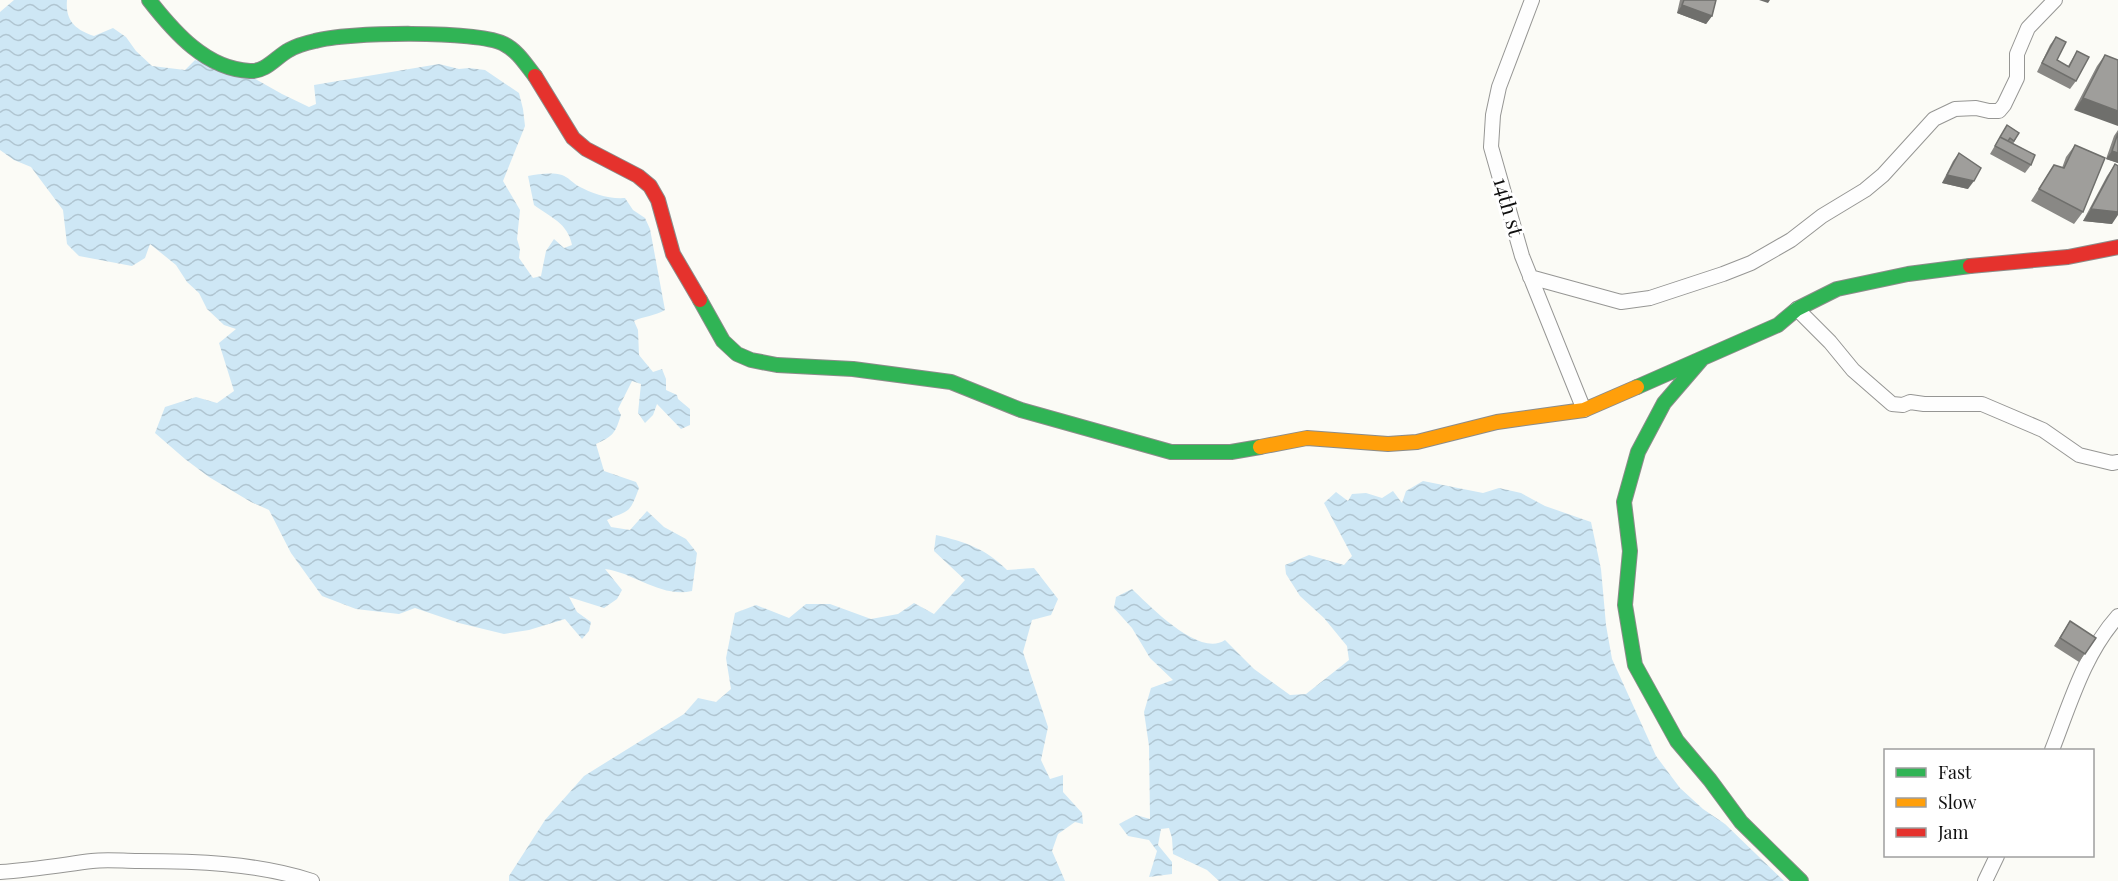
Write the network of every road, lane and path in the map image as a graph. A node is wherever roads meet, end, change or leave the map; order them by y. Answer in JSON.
{"nodes":[{"id":1,"x":149,"y":0,"type":"edge"},
{"id":2,"x":1532,"y":0,"type":"edge"},
{"id":3,"x":2055,"y":0,"type":"edge"},
{"id":4,"x":2118,"y":247,"type":"edge"},
{"id":5,"x":1530,"y":277,"type":"junction"},
{"id":6,"x":1797,"y":309,"type":"junction"},
{"id":7,"x":1704,"y":357,"type":"junction"},
{"id":8,"x":1584,"y":410,"type":"junction"},
{"id":9,"x":2118,"y":462,"type":"edge"},
{"id":10,"x":2118,"y":616,"type":"edge"},
{"id":11,"x":2052,"y":749,"type":"edge"},
{"id":12,"x":1996,"y":857,"type":"edge"},
{"id":13,"x":0,"y":872,"type":"edge"},
{"id":14,"x":312,"y":881,"type":"edge"},
{"id":15,"x":1801,"y":881,"type":"edge"},
{"id":16,"x":1985,"y":881,"type":"edge"}],
"edges":[{"from":1,"to":8,"type":"street"},
{"from":2,"to":5,"type":"street","name":"14th st"},
{"from":3,"to":5,"type":"street"},
{"from":4,"to":6,"type":"street"},
{"from":5,"to":8,"type":"street","name":"14th st"},
{"from":6,"to":7,"type":"street"},
{"from":6,"to":9,"type":"street"},
{"from":7,"to":8,"type":"street"},
{"from":7,"to":15,"type":"street"},
{"from":10,"to":11,"type":"street"},
{"from":12,"to":16,"type":"street"},
{"from":13,"to":14,"type":"street"}]}
